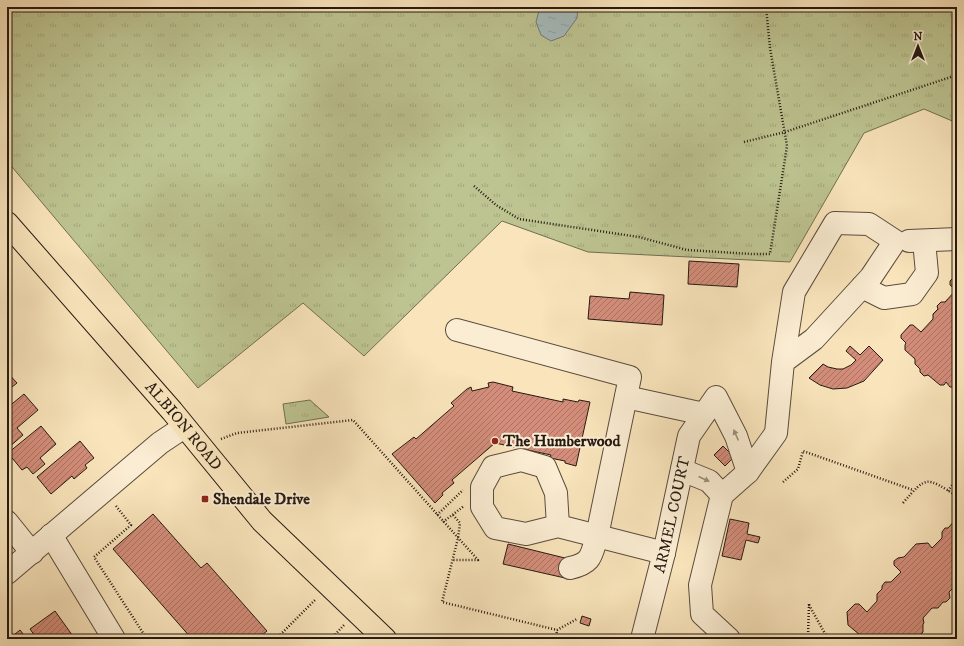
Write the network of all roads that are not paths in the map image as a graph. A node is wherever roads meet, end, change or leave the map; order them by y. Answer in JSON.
{"nodes":[{"id":1,"x":7,"y":223,"type":"edge"},
{"id":2,"x":957,"y":239,"type":"edge"},
{"id":3,"x":896,"y":241,"type":"junction"},
{"id":4,"x":924,"y":241,"type":"junction"},
{"id":5,"x":862,"y":287,"type":"junction"},
{"id":6,"x":457,"y":330,"type":"dead end"},
{"id":7,"x":783,"y":362,"type":"junction"},
{"id":8,"x":626,"y":397,"type":"junction"},
{"id":9,"x":710,"y":406,"type":"junction"},
{"id":10,"x":184,"y":427,"type":"junction"},
{"id":11,"x":682,"y":470,"type":"junction"},
{"id":12,"x":748,"y":472,"type":"junction"},
{"id":13,"x":722,"y":495,"type":"junction"},
{"id":14,"x":7,"y":522,"type":"edge"},
{"id":15,"x":558,"y":526,"type":"dead end"},
{"id":16,"x":52,"y":535,"type":"junction"},
{"id":17,"x":597,"y":536,"type":"junction"},
{"id":18,"x":32,"y":553,"type":"junction"},
{"id":19,"x":664,"y":553,"type":"junction"},
{"id":20,"x":570,"y":568,"type":"dead end"},
{"id":21,"x":7,"y":574,"type":"edge"},
{"id":22,"x":114,"y":639,"type":"edge"},
{"id":23,"x":385,"y":639,"type":"edge"},
{"id":24,"x":642,"y":639,"type":"edge"},
{"id":25,"x":729,"y":639,"type":"edge"}],
"edges":[{"from":1,"to":10,"type":"main road","name":"ALBION ROAD"},
{"from":2,"to":4,"type":"street"},
{"from":3,"to":4,"type":"street"},
{"from":3,"to":5,"type":"street"},
{"from":3,"to":7,"type":"street"},
{"from":4,"to":5,"type":"street"},
{"from":5,"to":7,"type":"street"},
{"from":6,"to":8,"type":"street"},
{"from":7,"to":12,"type":"street"},
{"from":8,"to":9,"type":"street"},
{"from":8,"to":17,"type":"street"},
{"from":9,"to":11,"type":"street","name":"ARMEL COURT"},
{"from":12,"to":9,"type":"street","one_way":true},
{"from":10,"to":16,"type":"street"},
{"from":10,"to":23,"type":"main road","name":"ALBION ROAD"},
{"from":11,"to":13,"type":"street","one_way":true},
{"from":11,"to":19,"type":"street","name":"ARMEL COURT"},
{"from":12,"to":13,"type":"street"},
{"from":13,"to":25,"type":"street"},
{"from":14,"to":18,"type":"street"},
{"from":15,"to":17,"type":"street"},
{"from":16,"to":18,"type":"street"},
{"from":16,"to":22,"type":"street"},
{"from":17,"to":19,"type":"street"},
{"from":17,"to":20,"type":"street"},
{"from":18,"to":21,"type":"street"},
{"from":19,"to":24,"type":"street","name":"ARMEL COURT"}]}
